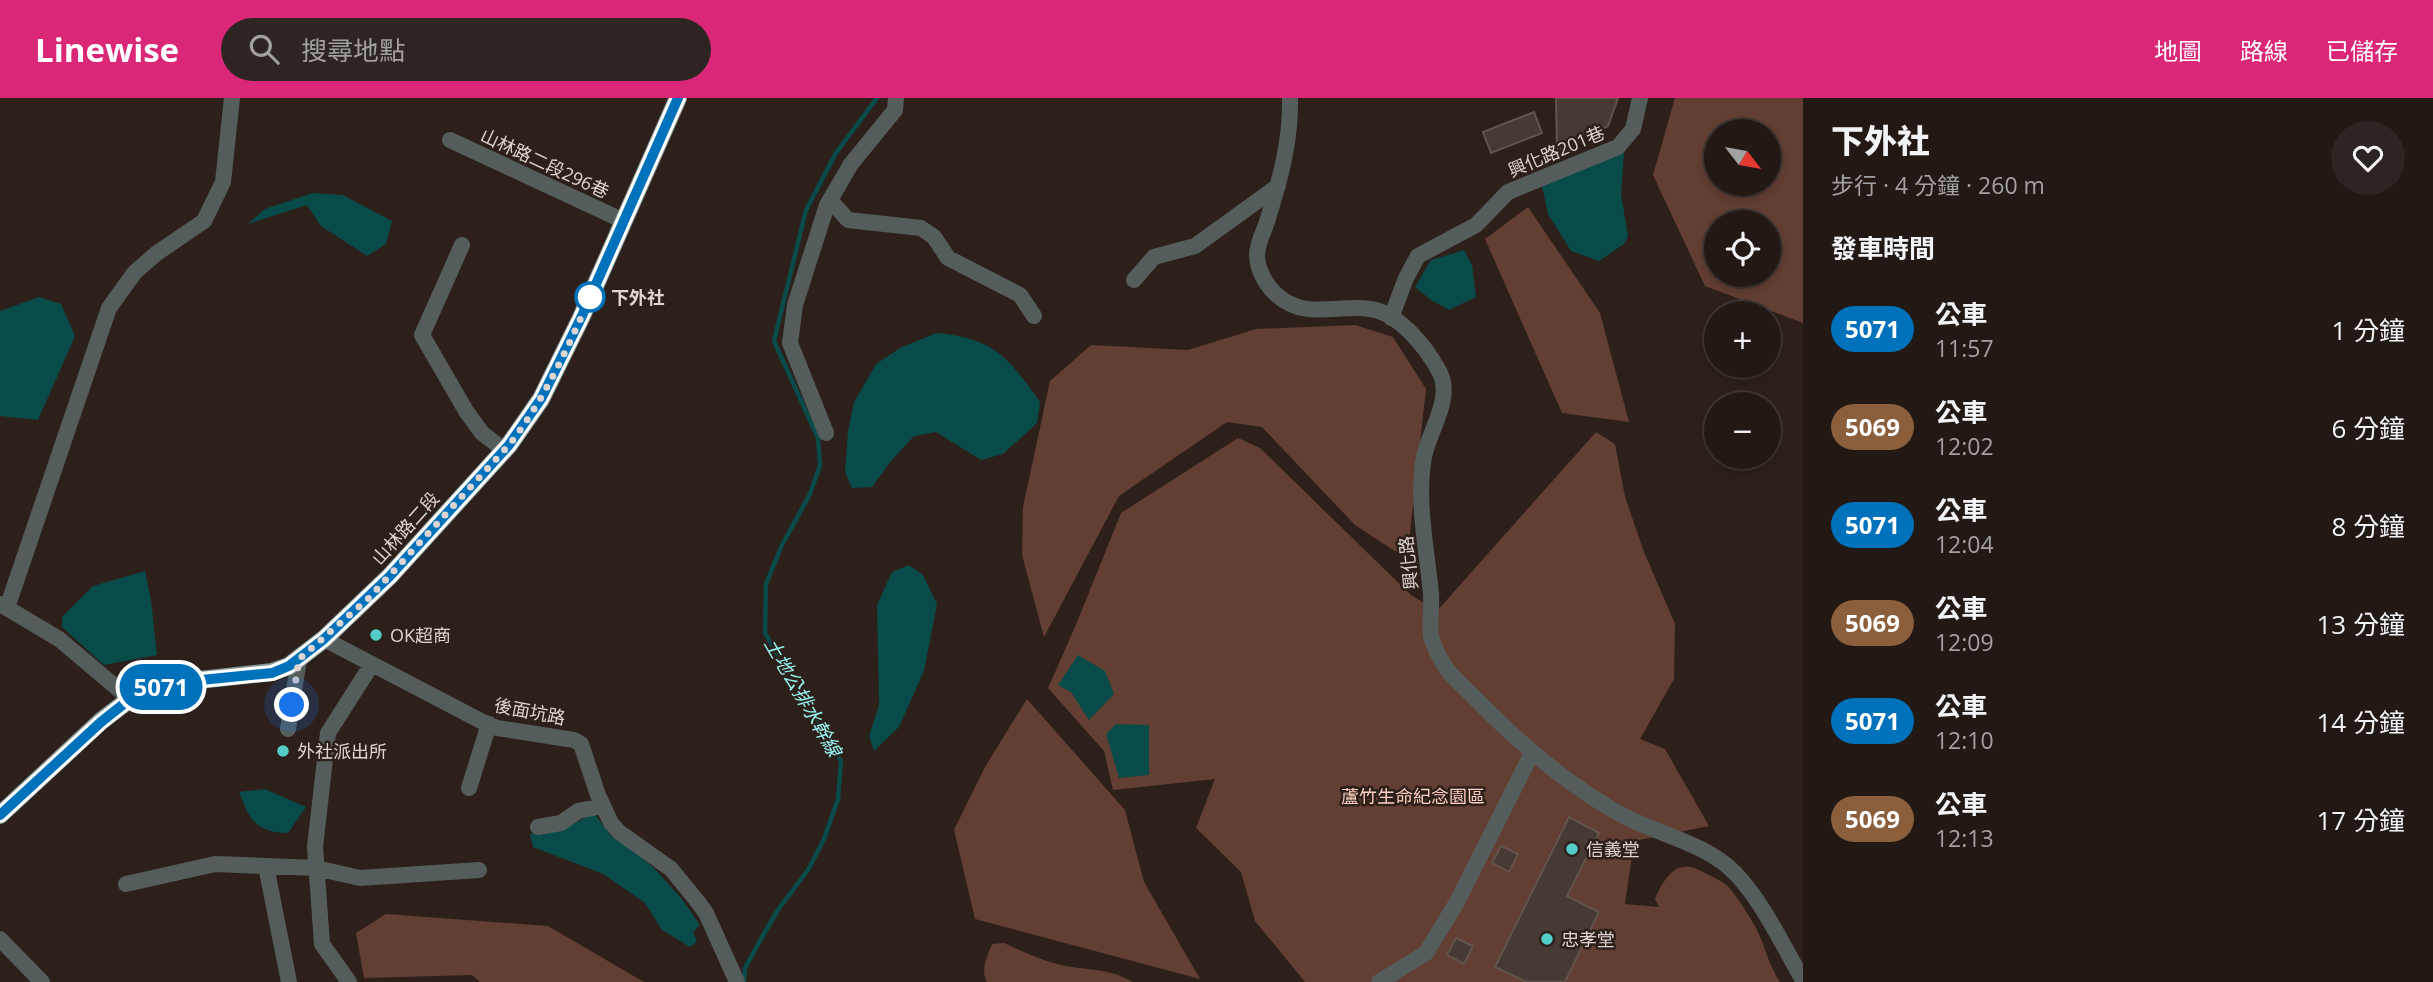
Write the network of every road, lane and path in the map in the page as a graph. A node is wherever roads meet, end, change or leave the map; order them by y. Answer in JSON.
{"nodes":[{"id":1,"x":233,"y":98,"type":"edge"},
{"id":2,"x":678,"y":98,"type":"edge"},
{"id":3,"x":896,"y":98,"type":"edge"},
{"id":4,"x":1290,"y":98,"type":"edge"},
{"id":5,"x":1640,"y":98,"type":"edge"},
{"id":6,"x":450,"y":140,"type":"dead end"},
{"id":7,"x":1278,"y":186,"type":"junction"},
{"id":8,"x":830,"y":200,"type":"junction"},
{"id":9,"x":624,"y":221,"type":"junction"},
{"id":10,"x":462,"y":245,"type":"dead end"},
{"id":11,"x":1134,"y":280,"type":"dead end"},
{"id":12,"x":1034,"y":316,"type":"dead end"},
{"id":13,"x":1391,"y":318,"type":"junction"},
{"id":14,"x":826,"y":433,"type":"dead end"},
{"id":15,"x":504,"y":450,"type":"junction"},
{"id":16,"x":3,"y":606,"type":"edge"},
{"id":17,"x":324,"y":639,"type":"junction"},
{"id":18,"x":299,"y":659,"type":"junction"},
{"id":19,"x":372,"y":664,"type":"junction"},
{"id":20,"x":130,"y":699,"type":"junction"},
{"id":21,"x":489,"y":724,"type":"junction"},
{"id":22,"x":288,"y":729,"type":"dead end"},
{"id":23,"x":1532,"y":753,"type":"junction"},
{"id":24,"x":469,"y":788,"type":"dead end"},
{"id":25,"x":602,"y":806,"type":"junction"},
{"id":26,"x":0,"y":815,"type":"edge"},
{"id":27,"x":538,"y":827,"type":"dead end"},
{"id":28,"x":266,"y":866,"type":"junction"},
{"id":29,"x":316,"y":869,"type":"junction"},
{"id":30,"x":479,"y":870,"type":"dead end"},
{"id":31,"x":126,"y":884,"type":"dead end"},
{"id":32,"x":0,"y":939,"type":"edge"},
{"id":33,"x":1803,"y":980,"type":"edge"},
{"id":34,"x":42,"y":982,"type":"edge"},
{"id":35,"x":289,"y":982,"type":"edge"},
{"id":36,"x":349,"y":982,"type":"edge"},
{"id":37,"x":737,"y":982,"type":"edge"},
{"id":38,"x":1379,"y":982,"type":"edge"}],
"edges":[{"from":1,"to":16,"type":"street"},
{"from":2,"to":9,"type":"main road","name":"山林路二段"},
{"from":3,"to":8,"type":"street"},
{"from":4,"to":7,"type":"street","name":"興化路"},
{"from":5,"to":13,"type":"street","name":"興化路201巷"},
{"from":6,"to":9,"type":"street","name":"山林路二段296巷"},
{"from":7,"to":11,"type":"street"},
{"from":7,"to":13,"type":"street","name":"興化路"},
{"from":8,"to":12,"type":"street"},
{"from":8,"to":14,"type":"street"},
{"from":9,"to":15,"type":"main road","name":"山林路二段"},
{"from":10,"to":15,"type":"street"},
{"from":13,"to":23,"type":"street","name":"興化路"},
{"from":15,"to":17,"type":"main road","name":"山林路二段"},
{"from":16,"to":20,"type":"street"},
{"from":17,"to":18,"type":"main road","name":"山林路二段"},
{"from":17,"to":19,"type":"street","name":"後面坑路"},
{"from":18,"to":20,"type":"main road","name":"山林路二段"},
{"from":18,"to":22,"type":"street"},
{"from":19,"to":21,"type":"street","name":"後面坑路"},
{"from":19,"to":29,"type":"street"},
{"from":20,"to":26,"type":"main road","name":"山林路二段"},
{"from":21,"to":24,"type":"street"},
{"from":21,"to":25,"type":"street","name":"後面坑路"},
{"from":23,"to":33,"type":"street","name":"興化路"},
{"from":23,"to":38,"type":"street"},
{"from":25,"to":27,"type":"street"},
{"from":25,"to":37,"type":"street","name":"後面坑路"},
{"from":28,"to":29,"type":"street"},
{"from":28,"to":31,"type":"street"},
{"from":28,"to":35,"type":"street"},
{"from":29,"to":30,"type":"street"},
{"from":29,"to":36,"type":"street"},
{"from":32,"to":34,"type":"street"}]}
